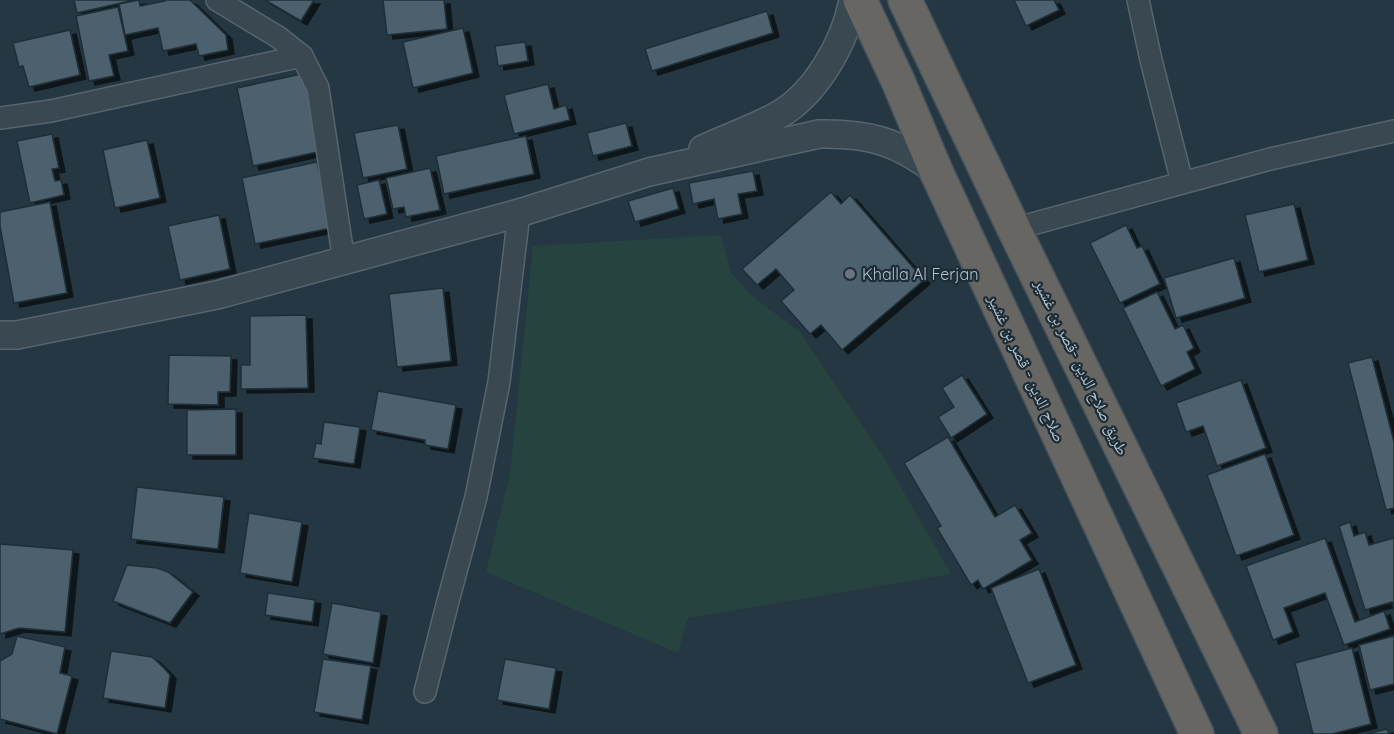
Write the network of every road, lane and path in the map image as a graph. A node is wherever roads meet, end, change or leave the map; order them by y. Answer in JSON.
{"nodes":[{"id":1,"x":217,"y":0,"type":"edge"},
{"id":2,"x":853,"y":0,"type":"edge"},
{"id":3,"x":860,"y":0,"type":"edge"},
{"id":4,"x":904,"y":0,"type":"edge"},
{"id":5,"x":1138,"y":0,"type":"edge"},
{"id":6,"x":302,"y":56,"type":"junction"},
{"id":7,"x":0,"y":118,"type":"edge"},
{"id":8,"x":1394,"y":131,"type":"edge"},
{"id":9,"x":936,"y":171,"type":"junction"},
{"id":10,"x":650,"y":172,"type":"junction"},
{"id":11,"x":1182,"y":182,"type":"junction"},
{"id":12,"x":519,"y":213,"type":"junction"},
{"id":13,"x":1014,"y":229,"type":"junction"},
{"id":14,"x":344,"y":262,"type":"junction"},
{"id":15,"x":0,"y":335,"type":"edge"},
{"id":16,"x":425,"y":692,"type":"dead end"},
{"id":17,"x":1197,"y":734,"type":"edge"},
{"id":18,"x":1261,"y":734,"type":"edge"}],
"edges":[{"from":1,"to":6,"type":"street"},
{"from":2,"to":10,"type":"street"},
{"from":3,"to":9,"type":"highway","name":"صلاح الدين - قصر بن غشير"},
{"from":4,"to":13,"type":"highway","name":"طريق صلاح الدين -قصر بن غشير"},
{"from":5,"to":11,"type":"street"},
{"from":6,"to":7,"type":"street"},
{"from":6,"to":14,"type":"street"},
{"from":8,"to":11,"type":"street"},
{"from":9,"to":10,"type":"street"},
{"from":9,"to":17,"type":"highway","name":"صلاح الدين - قصر بن غشير"},
{"from":10,"to":12,"type":"street"},
{"from":11,"to":13,"type":"street"},
{"from":12,"to":14,"type":"street"},
{"from":12,"to":16,"type":"street"},
{"from":13,"to":18,"type":"highway","name":"طريق صلاح الدين -قصر بن غشير"},
{"from":14,"to":15,"type":"street"}]}
